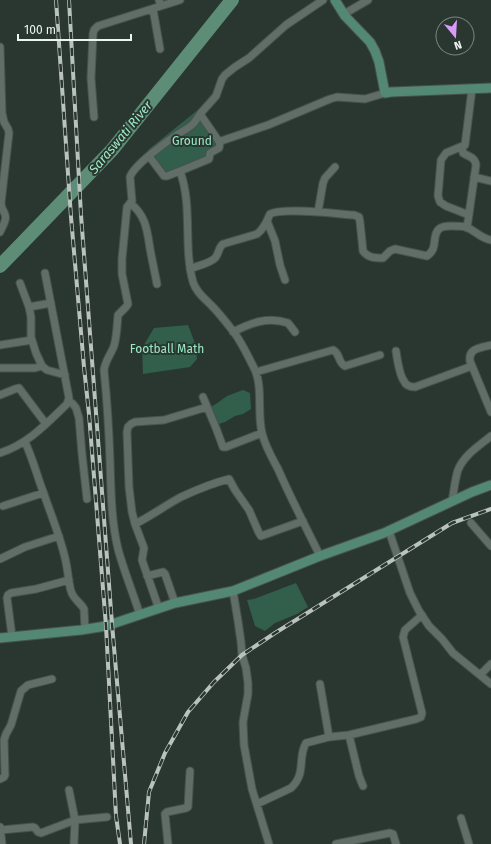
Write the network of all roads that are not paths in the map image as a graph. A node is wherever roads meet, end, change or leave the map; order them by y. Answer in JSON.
{"nodes":[{"id":1,"x":180,"y":0,"type":"edge"},
{"id":2,"x":323,"y":0,"type":"edge"},
{"id":3,"x":336,"y":0,"type":"edge"},
{"id":4,"x":368,"y":0,"type":"edge"},
{"id":5,"x":160,"y":3,"type":"edge"},
{"id":6,"x":153,"y":9,"type":"junction"},
{"id":7,"x":344,"y":14,"type":"junction"},
{"id":8,"x":0,"y":47,"type":"edge"},
{"id":9,"x":160,"y":49,"type":"dead end"},
{"id":10,"x":491,"y":88,"type":"edge"},
{"id":11,"x":472,"y":89,"type":"junction"},
{"id":12,"x":385,"y":93,"type":"junction"},
{"id":13,"x":200,"y":114,"type":"junction"},
{"id":14,"x":94,"y":117,"type":"dead end"},
{"id":15,"x":220,"y":142,"type":"junction"},
{"id":16,"x":462,"y":147,"type":"junction"},
{"id":17,"x":149,"y":156,"type":"junction"},
{"id":18,"x":335,"y":167,"type":"dead end"},
{"id":19,"x":180,"y":171,"type":"junction"},
{"id":20,"x":474,"y":177,"type":"junction"},
{"id":21,"x":491,"y":181,"type":"edge"},
{"id":22,"x":130,"y":203,"type":"junction"},
{"id":23,"x":1,"y":207,"type":"edge"},
{"id":24,"x":318,"y":212,"type":"junction"},
{"id":25,"x":469,"y":215,"type":"junction"},
{"id":26,"x":267,"y":221,"type":"junction"},
{"id":27,"x":467,"y":228,"type":"junction"},
{"id":28,"x":0,"y":232,"type":"edge"},
{"id":29,"x":491,"y":240,"type":"edge"},
{"id":30,"x":190,"y":269,"type":"junction"},
{"id":31,"x":45,"y":273,"type":"dead end"},
{"id":32,"x":286,"y":280,"type":"dead end"},
{"id":33,"x":20,"y":283,"type":"dead end"},
{"id":34,"x":158,"y":284,"type":"dead end"},
{"id":35,"x":51,"y":303,"type":"junction"},
{"id":36,"x":29,"y":307,"type":"junction"},
{"id":37,"x":233,"y":332,"type":"junction"},
{"id":38,"x":295,"y":332,"type":"dead end"},
{"id":39,"x":32,"y":340,"type":"junction"},
{"id":40,"x":0,"y":345,"type":"edge"},
{"id":41,"x":491,"y":345,"type":"edge"},
{"id":42,"x":396,"y":351,"type":"dead end"},
{"id":43,"x":380,"y":355,"type":"dead end"},
{"id":44,"x":42,"y":366,"type":"junction"},
{"id":45,"x":472,"y":366,"type":"junction"},
{"id":46,"x":0,"y":368,"type":"edge"},
{"id":47,"x":256,"y":372,"type":"junction"},
{"id":48,"x":65,"y":375,"type":"junction"},
{"id":49,"x":0,"y":395,"type":"edge"},
{"id":50,"x":202,"y":397,"type":"dead end"},
{"id":51,"x":69,"y":401,"type":"junction"},
{"id":52,"x":207,"y":407,"type":"junction"},
{"id":53,"x":491,"y":412,"type":"edge"},
{"id":54,"x":46,"y":424,"type":"junction"},
{"id":55,"x":262,"y":433,"type":"junction"},
{"id":56,"x":491,"y":436,"type":"edge"},
{"id":57,"x":25,"y":442,"type":"junction"},
{"id":58,"x":0,"y":453,"type":"edge"},
{"id":59,"x":491,"y":485,"type":"edge"},
{"id":60,"x":43,"y":493,"type":"junction"},
{"id":61,"x":87,"y":499,"type":"dead end"},
{"id":62,"x":452,"y":501,"type":"junction"},
{"id":63,"x":3,"y":506,"type":"dead end"},
{"id":64,"x":303,"y":521,"type":"junction"},
{"id":65,"x":471,"y":523,"type":"dead end"},
{"id":66,"x":135,"y":524,"type":"junction"},
{"id":67,"x":389,"y":531,"type":"junction"},
{"id":68,"x":59,"y":536,"type":"junction"},
{"id":69,"x":491,"y":546,"type":"edge"},
{"id":70,"x":320,"y":556,"type":"junction"},
{"id":71,"x":0,"y":559,"type":"edge"},
{"id":72,"x":147,"y":576,"type":"junction"},
{"id":73,"x":69,"y":580,"type":"junction"},
{"id":74,"x":233,"y":591,"type":"junction"},
{"id":75,"x":175,"y":603,"type":"junction"},
{"id":76,"x":159,"y":609,"type":"junction"},
{"id":77,"x":140,"y":615,"type":"junction"},
{"id":78,"x":422,"y":616,"type":"junction"},
{"id":79,"x":85,"y":629,"type":"junction"},
{"id":80,"x":12,"y":636,"type":"junction"},
{"id":81,"x":0,"y":638,"type":"edge"},
{"id":82,"x":491,"y":664,"type":"edge"},
{"id":83,"x":480,"y":675,"type":"junction"},
{"id":84,"x":52,"y":678,"type":"dead end"},
{"id":85,"x":320,"y":684,"type":"dead end"},
{"id":86,"x":491,"y":684,"type":"edge"},
{"id":87,"x":349,"y":735,"type":"junction"},
{"id":88,"x":329,"y":737,"type":"junction"},
{"id":89,"x":190,"y":771,"type":"dead end"},
{"id":90,"x":0,"y":779,"type":"edge"},
{"id":91,"x":363,"y":786,"type":"dead end"},
{"id":92,"x":69,"y":790,"type":"dead end"},
{"id":93,"x":257,"y":804,"type":"junction"},
{"id":94,"x":107,"y":817,"type":"dead end"},
{"id":95,"x":461,"y":818,"type":"dead end"},
{"id":96,"x":75,"y":820,"type":"junction"},
{"id":97,"x":0,"y":829,"type":"edge"},
{"id":98,"x":2,"y":844,"type":"edge"},
{"id":99,"x":74,"y":844,"type":"edge"},
{"id":100,"x":168,"y":844,"type":"edge"},
{"id":101,"x":269,"y":844,"type":"edge"},
{"id":102,"x":336,"y":844,"type":"edge"},
{"id":103,"x":396,"y":844,"type":"edge"},
{"id":104,"x":469,"y":844,"type":"edge"}],
"edges":[{"from":1,"to":5,"type":"street"},
{"from":2,"to":13,"type":"street"},
{"from":3,"to":7,"type":"main road"},
{"from":4,"to":7,"type":"street"},
{"from":5,"to":6,"type":"street"},
{"from":6,"to":9,"type":"street"},
{"from":6,"to":14,"type":"street"},
{"from":7,"to":12,"type":"main road"},
{"from":8,"to":23,"type":"street"},
{"from":10,"to":11,"type":"main road"},
{"from":11,"to":12,"type":"main road"},
{"from":11,"to":16,"type":"street"},
{"from":12,"to":15,"type":"street"},
{"from":13,"to":15,"type":"street"},
{"from":13,"to":17,"type":"street"},
{"from":15,"to":19,"type":"street"},
{"from":16,"to":20,"type":"street"},
{"from":16,"to":25,"type":"street"},
{"from":17,"to":19,"type":"street"},
{"from":17,"to":22,"type":"street"},
{"from":18,"to":24,"type":"street"},
{"from":19,"to":30,"type":"street"},
{"from":20,"to":21,"type":"street"},
{"from":20,"to":25,"type":"street"},
{"from":22,"to":34,"type":"street"},
{"from":22,"to":77,"type":"street"},
{"from":23,"to":28,"type":"street"},
{"from":24,"to":26,"type":"street"},
{"from":24,"to":27,"type":"street"},
{"from":25,"to":27,"type":"street"},
{"from":26,"to":30,"type":"street"},
{"from":26,"to":32,"type":"street"},
{"from":27,"to":29,"type":"street"},
{"from":30,"to":37,"type":"street"},
{"from":31,"to":35,"type":"street"},
{"from":33,"to":36,"type":"street"},
{"from":35,"to":36,"type":"street"},
{"from":35,"to":48,"type":"street"},
{"from":36,"to":39,"type":"street"},
{"from":37,"to":38,"type":"street"},
{"from":37,"to":47,"type":"street"},
{"from":39,"to":40,"type":"street"},
{"from":39,"to":44,"type":"street"},
{"from":41,"to":45,"type":"street"},
{"from":42,"to":45,"type":"street"},
{"from":43,"to":47,"type":"street"},
{"from":44,"to":46,"type":"street"},
{"from":44,"to":48,"type":"street"},
{"from":45,"to":53,"type":"street"},
{"from":47,"to":55,"type":"street"},
{"from":48,"to":51,"type":"street"},
{"from":49,"to":54,"type":"street"},
{"from":50,"to":52,"type":"street"},
{"from":51,"to":54,"type":"street"},
{"from":51,"to":61,"type":"street"},
{"from":52,"to":55,"type":"street"},
{"from":52,"to":66,"type":"street"},
{"from":54,"to":57,"type":"street"},
{"from":55,"to":64,"type":"street"},
{"from":56,"to":62,"type":"street"},
{"from":57,"to":58,"type":"street"},
{"from":57,"to":60,"type":"street"},
{"from":59,"to":62,"type":"main road"},
{"from":60,"to":63,"type":"street"},
{"from":60,"to":68,"type":"street"},
{"from":62,"to":67,"type":"main road"},
{"from":64,"to":66,"type":"street"},
{"from":64,"to":70,"type":"street"},
{"from":65,"to":69,"type":"street"},
{"from":66,"to":72,"type":"street"},
{"from":67,"to":70,"type":"main road"},
{"from":67,"to":78,"type":"street"},
{"from":68,"to":71,"type":"street"},
{"from":68,"to":73,"type":"street"},
{"from":70,"to":74,"type":"main road"},
{"from":72,"to":75,"type":"street"},
{"from":72,"to":76,"type":"street"},
{"from":73,"to":79,"type":"street"},
{"from":73,"to":80,"type":"street"},
{"from":74,"to":75,"type":"main road"},
{"from":74,"to":93,"type":"street"},
{"from":75,"to":76,"type":"main road"},
{"from":76,"to":77,"type":"main road"},
{"from":77,"to":79,"type":"main road"},
{"from":78,"to":83,"type":"street"},
{"from":78,"to":87,"type":"street"},
{"from":79,"to":80,"type":"main road"},
{"from":80,"to":81,"type":"main road"},
{"from":82,"to":83,"type":"street"},
{"from":83,"to":86,"type":"street"},
{"from":84,"to":90,"type":"street"},
{"from":85,"to":88,"type":"street"},
{"from":87,"to":88,"type":"street"},
{"from":87,"to":91,"type":"street"},
{"from":88,"to":93,"type":"street"},
{"from":89,"to":100,"type":"street"},
{"from":92,"to":96,"type":"street"},
{"from":93,"to":101,"type":"street"},
{"from":94,"to":96,"type":"street"},
{"from":95,"to":104,"type":"street"},
{"from":96,"to":97,"type":"street"},
{"from":96,"to":99,"type":"street"},
{"from":97,"to":98,"type":"street"},
{"from":102,"to":103,"type":"street"}]}
